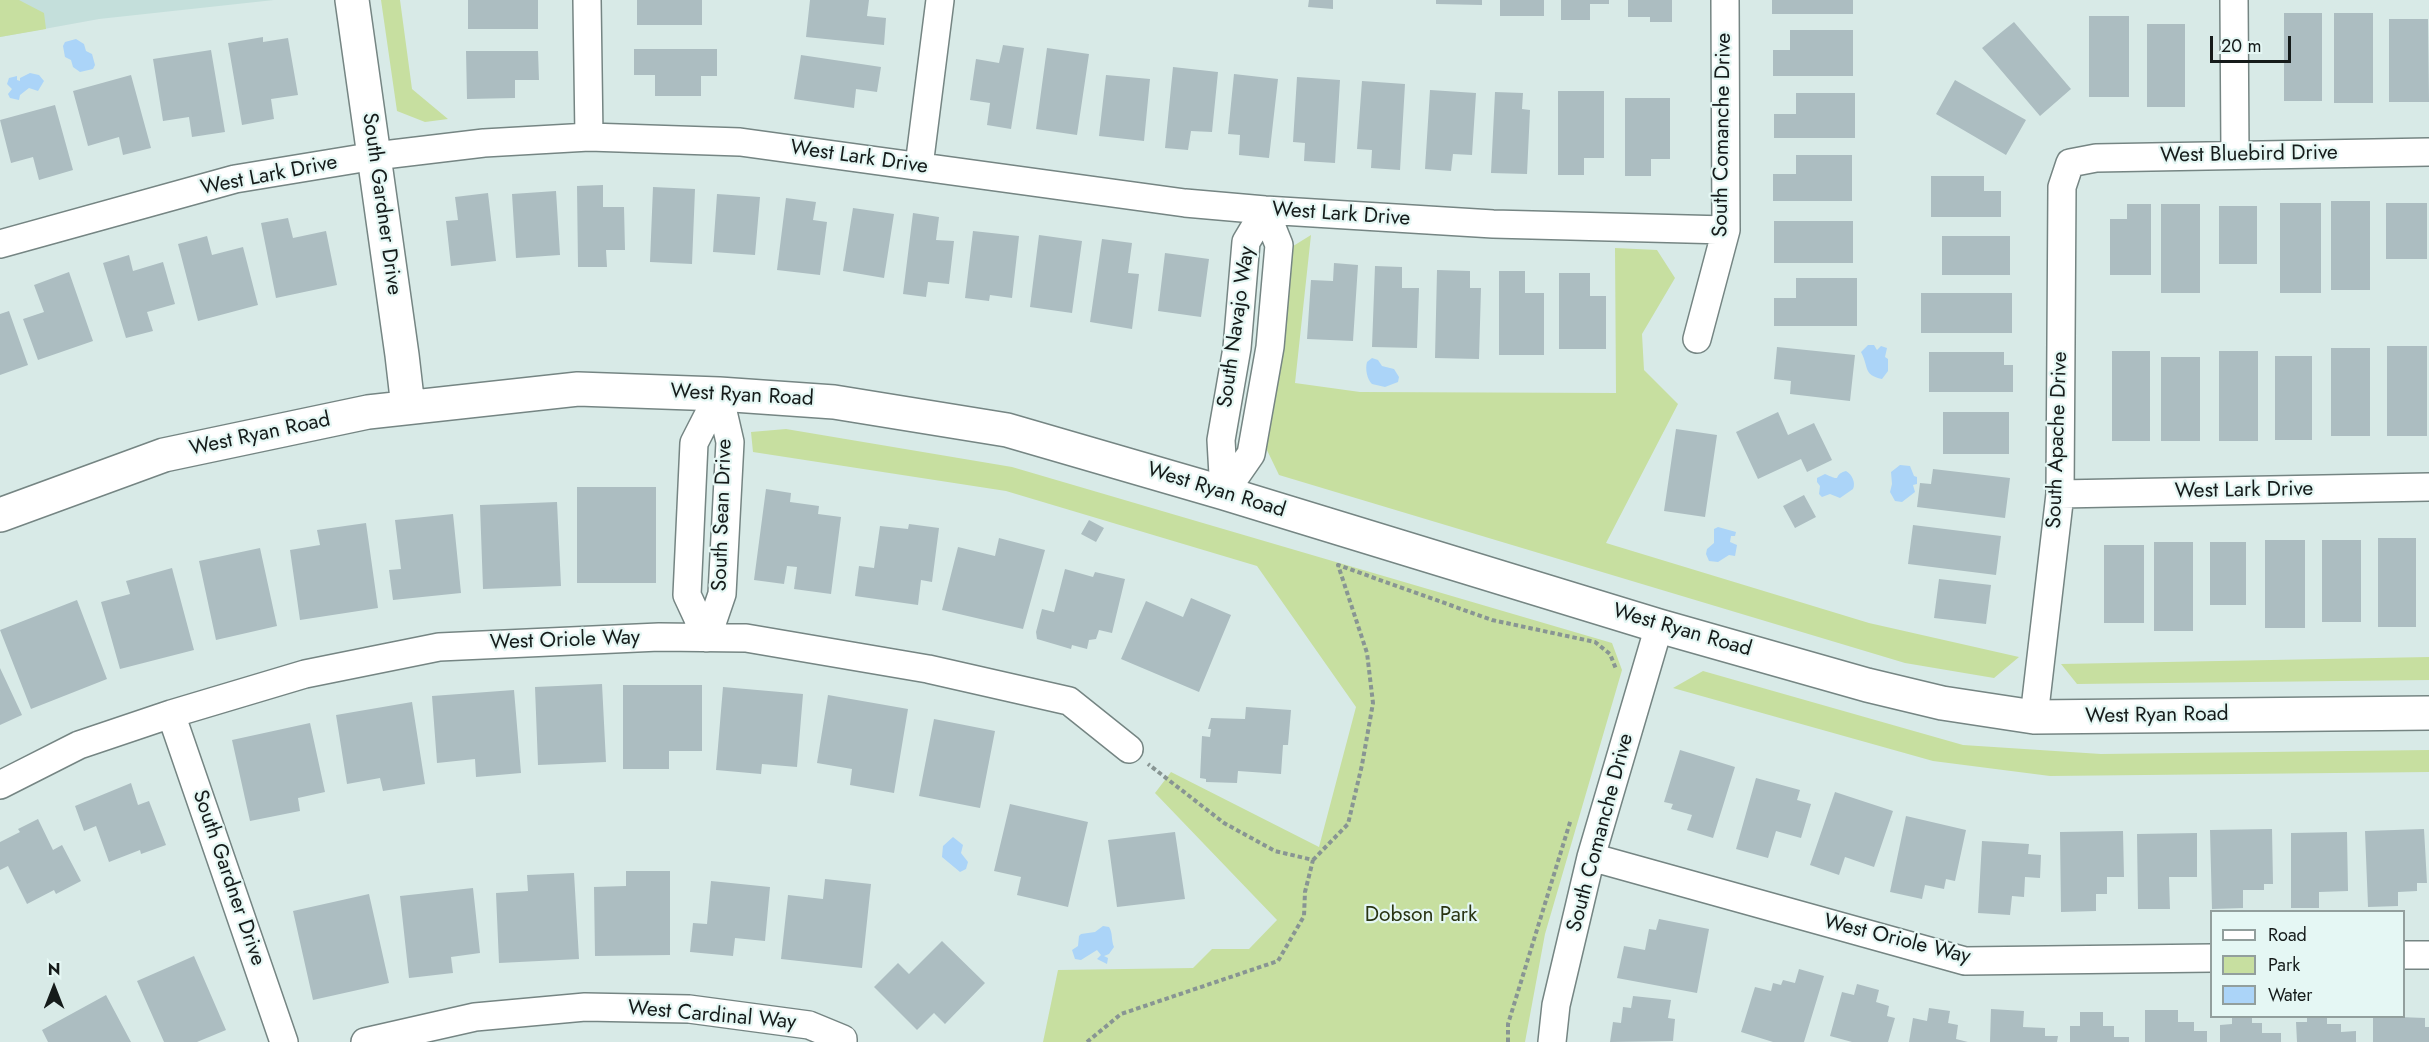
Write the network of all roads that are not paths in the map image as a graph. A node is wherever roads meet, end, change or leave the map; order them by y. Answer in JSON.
{"nodes":[{"id":1,"x":352,"y":0,"type":"edge"},
{"id":2,"x":587,"y":0,"type":"edge"},
{"id":3,"x":940,"y":0,"type":"edge"},
{"id":4,"x":1725,"y":0,"type":"edge"},
{"id":5,"x":2234,"y":0,"type":"edge"},
{"id":6,"x":589,"y":137,"type":"junction"},
{"id":7,"x":2429,"y":152,"type":"edge"},
{"id":8,"x":2235,"y":155,"type":"junction"},
{"id":9,"x":375,"y":156,"type":"junction"},
{"id":10,"x":2070,"y":163,"type":"joint"},
{"id":11,"x":919,"y":166,"type":"junction"},
{"id":12,"x":1265,"y":210,"type":"junction"},
{"id":13,"x":1726,"y":230,"type":"junction"},
{"id":14,"x":0,"y":243,"type":"edge"},
{"id":15,"x":1697,"y":339,"type":"dead end"},
{"id":16,"x":719,"y":394,"type":"junction"},
{"id":17,"x":408,"y":408,"type":"junction"},
{"id":18,"x":2429,"y":487,"type":"edge"},
{"id":19,"x":1224,"y":493,"type":"junction"},
{"id":20,"x":2060,"y":494,"type":"junction"},
{"id":21,"x":0,"y":514,"type":"edge"},
{"id":22,"x":1659,"y":626,"type":"junction"},
{"id":23,"x":707,"y":638,"type":"junction"},
{"id":24,"x":2429,"y":713,"type":"edge"},
{"id":25,"x":171,"y":714,"type":"junction"},
{"id":26,"x":2034,"y":717,"type":"junction"},
{"id":27,"x":1130,"y":749,"type":"road end"},
{"id":28,"x":0,"y":785,"type":"edge"},
{"id":29,"x":1591,"y":857,"type":"junction"},
{"id":30,"x":2405,"y":955,"type":"edge"},
{"id":31,"x":2429,"y":955,"type":"edge"},
{"id":32,"x":2210,"y":957,"type":"edge"},
{"id":33,"x":843,"y":1040,"type":"edge"},
{"id":34,"x":284,"y":1042,"type":"edge"},
{"id":35,"x":365,"y":1042,"type":"edge"},
{"id":36,"x":1552,"y":1042,"type":"edge"}],
"edges":[{"from":1,"to":9,"type":"street","name":"South Gardner Drive"},
{"from":2,"to":6,"type":"street"},
{"from":3,"to":11,"type":"street"},
{"from":4,"to":13,"type":"street","name":"South Comanche Drive"},
{"from":5,"to":8,"type":"street"},
{"from":6,"to":9,"type":"street","name":"West Lark Drive"},
{"from":6,"to":11,"type":"street","name":"West Lark Drive"},
{"from":7,"to":8,"type":"street","name":"West Bluebird Drive"},
{"from":8,"to":10,"type":"street","name":"West Bluebird Drive"},
{"from":9,"to":14,"type":"street","name":"West Lark Drive"},
{"from":9,"to":17,"type":"street","name":"South Gardner Drive"},
{"from":10,"to":20,"type":"street","name":"South Apache Drive"},
{"from":11,"to":12,"type":"street","name":"West Lark Drive"},
{"from":12,"to":13,"type":"street","name":"West Lark Drive"},
{"from":12,"to":19,"type":"street","name":"South Navajo Way"},
{"from":13,"to":15,"type":"street","name":"South Comanche Drive"},
{"from":16,"to":17,"type":"street","name":"West Ryan Road"},
{"from":16,"to":19,"type":"street","name":"West Ryan Road"},
{"from":16,"to":23,"type":"street","name":"South Sean Drive"},
{"from":16,"to":23,"type":"street","name":"South Sean Drive"},
{"from":17,"to":21,"type":"street","name":"West Ryan Road"},
{"from":18,"to":20,"type":"street","name":"West Lark Drive"},
{"from":19,"to":22,"type":"street","name":"West Ryan Road"},
{"from":20,"to":26,"type":"street","name":"South Apache Drive"},
{"from":22,"to":26,"type":"street","name":"West Ryan Road"},
{"from":22,"to":29,"type":"street","name":"South Comanche Drive"},
{"from":23,"to":25,"type":"street","name":"West Oriole Way"},
{"from":23,"to":27,"type":"street","name":"West Oriole Way"},
{"from":24,"to":26,"type":"street","name":"West Ryan Road"},
{"from":25,"to":28,"type":"street","name":"West Oriole Way"},
{"from":25,"to":34,"type":"street","name":"South Gardner Drive"},
{"from":29,"to":32,"type":"street","name":"West Oriole Way"},
{"from":29,"to":36,"type":"street","name":"South Comanche Drive"},
{"from":30,"to":31,"type":"street"},
{"from":33,"to":35,"type":"street","name":"West Cardinal Way"}]}
